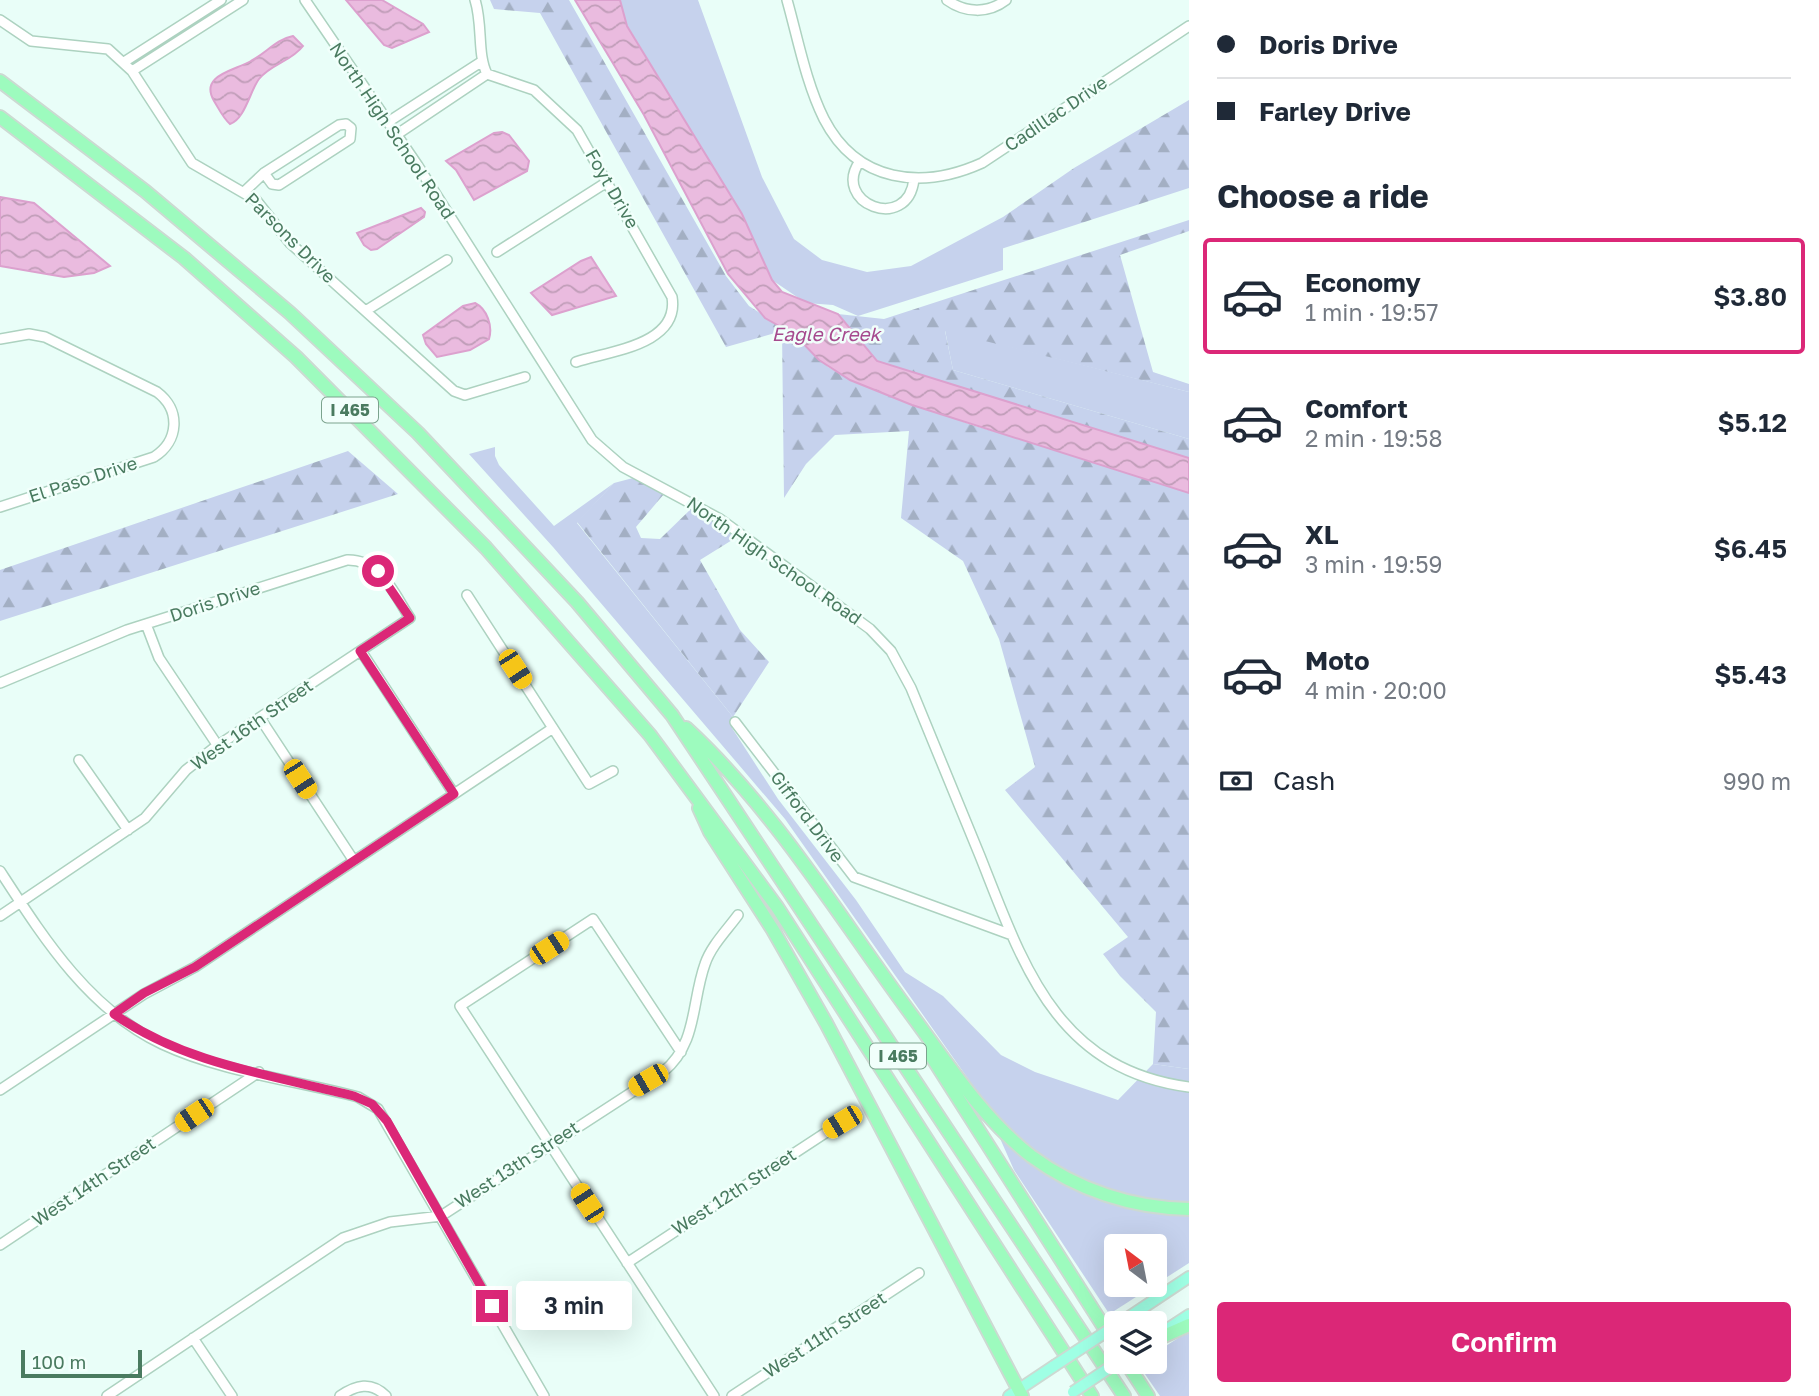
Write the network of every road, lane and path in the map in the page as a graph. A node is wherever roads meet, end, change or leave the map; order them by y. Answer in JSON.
{"nodes":[{"id":1,"x":221,"y":0,"type":"edge"},
{"id":2,"x":243,"y":0,"type":"edge"},
{"id":3,"x":305,"y":0,"type":"edge"},
{"id":4,"x":475,"y":0,"type":"edge"},
{"id":5,"x":787,"y":0,"type":"edge"},
{"id":6,"x":947,"y":0,"type":"edge"},
{"id":7,"x":1006,"y":0,"type":"edge"},
{"id":8,"x":230,"y":3,"type":"edge"},
{"id":9,"x":0,"y":20,"type":"edge"},
{"id":10,"x":1189,"y":26,"type":"edge"},
{"id":11,"x":174,"y":30,"type":"junction"},
{"id":12,"x":180,"y":40,"type":"junction"},
{"id":13,"x":124,"y":62,"type":"junction"},
{"id":14,"x":481,"y":62,"type":"junction"},
{"id":15,"x":132,"y":71,"type":"junction"},
{"id":16,"x":487,"y":74,"type":"junction"},
{"id":17,"x":0,"y":81,"type":"edge"},
{"id":18,"x":0,"y":117,"type":"edge"},
{"id":19,"x":388,"y":122,"type":"junction"},
{"id":20,"x":396,"y":135,"type":"junction"},
{"id":21,"x":860,"y":161,"type":"junction"},
{"id":22,"x":264,"y":173,"type":"junction"},
{"id":23,"x":914,"y":179,"type":"junction"},
{"id":24,"x":607,"y":182,"type":"junction"},
{"id":25,"x":245,"y":191,"type":"junction"},
{"id":26,"x":497,"y":253,"type":"dead end"},
{"id":27,"x":447,"y":260,"type":"dead end"},
{"id":28,"x":367,"y":310,"type":"junction"},
{"id":29,"x":0,"y":339,"type":"edge"},
{"id":30,"x":576,"y":362,"type":"dead end"},
{"id":31,"x":525,"y":377,"type":"dead end"},
{"id":32,"x":0,"y":507,"type":"edge"},
{"id":33,"x":467,"y":595,"type":"dead end"},
{"id":34,"x":410,"y":618,"type":"joint"},
{"id":35,"x":146,"y":624,"type":"junction"},
{"id":36,"x":360,"y":651,"type":"junction"},
{"id":37,"x":0,"y":683,"type":"edge"},
{"id":38,"x":672,"y":715,"type":"junction"},
{"id":39,"x":260,"y":718,"type":"junction"},
{"id":40,"x":735,"y":722,"type":"dead end"},
{"id":41,"x":553,"y":728,"type":"junction"},
{"id":42,"x":218,"y":746,"type":"junction"},
{"id":43,"x":79,"y":761,"type":"dead end"},
{"id":44,"x":613,"y":771,"type":"dead end"},
{"id":45,"x":689,"y":785,"type":"junction"},
{"id":46,"x":454,"y":794,"type":"junction"},
{"id":47,"x":128,"y":830,"type":"junction"},
{"id":48,"x":354,"y":861,"type":"junction"},
{"id":49,"x":0,"y":871,"type":"edge"},
{"id":50,"x":20,"y":903,"type":"junction"},
{"id":51,"x":738,"y":915,"type":"dead end"},
{"id":52,"x":0,"y":916,"type":"edge"},
{"id":53,"x":1012,"y":935,"type":"junction"},
{"id":54,"x":896,"y":997,"type":"junction"},
{"id":55,"x":114,"y":1014,"type":"junction"},
{"id":56,"x":681,"y":1052,"type":"junction"},
{"id":57,"x":259,"y":1072,"type":"junction"},
{"id":58,"x":1189,"y":1087,"type":"edge"},
{"id":59,"x":0,"y":1090,"type":"edge"},
{"id":60,"x":842,"y":1122,"type":"dead end"},
{"id":61,"x":549,"y":1144,"type":"junction"},
{"id":62,"x":1189,"y":1209,"type":"edge"},
{"id":63,"x":441,"y":1216,"type":"junction"},
{"id":64,"x":0,"y":1245,"type":"edge"},
{"id":65,"x":627,"y":1263,"type":"junction"},
{"id":66,"x":919,"y":1273,"type":"dead end"},
{"id":67,"x":1189,"y":1277,"type":"edge"},
{"id":68,"x":1138,"y":1311,"type":"edge"},
{"id":69,"x":1189,"y":1315,"type":"edge"},
{"id":70,"x":1189,"y":1325,"type":"edge"},
{"id":71,"x":1104,"y":1327,"type":"edge"},
{"id":72,"x":1167,"y":1331,"type":"edge"},
{"id":73,"x":1104,"y":1334,"type":"edge"},
{"id":74,"x":1167,"y":1334,"type":"edge"},
{"id":75,"x":193,"y":1338,"type":"junction"},
{"id":76,"x":1104,"y":1371,"type":"edge"},
{"id":77,"x":1134,"y":1374,"type":"edge"},
{"id":78,"x":1017,"y":1394,"type":"edge"},
{"id":79,"x":1070,"y":1394,"type":"edge"},
{"id":80,"x":107,"y":1396,"type":"edge"},
{"id":81,"x":232,"y":1396,"type":"edge"},
{"id":82,"x":340,"y":1396,"type":"edge"},
{"id":83,"x":386,"y":1396,"type":"edge"},
{"id":84,"x":544,"y":1396,"type":"edge"},
{"id":85,"x":715,"y":1396,"type":"edge"},
{"id":86,"x":732,"y":1396,"type":"edge"},
{"id":87,"x":1091,"y":1396,"type":"edge"},
{"id":88,"x":1124,"y":1396,"type":"edge"},
{"id":89,"x":1148,"y":1396,"type":"edge"}],
"edges":[{"from":1,"to":11,"type":"street"},
{"from":2,"to":8,"type":"street"},
{"from":3,"to":19,"type":"street","name":"North High School Road"},
{"from":4,"to":14,"type":"street"},
{"from":5,"to":21,"type":"street","name":"Cadillac Drive"},
{"from":6,"to":7,"type":"street"},
{"from":8,"to":12,"type":"street"},
{"from":9,"to":13,"type":"street","name":"Parsons Drive"},
{"from":10,"to":23,"type":"street","name":"Cadillac Drive"},
{"from":11,"to":12,"type":"street"},
{"from":11,"to":13,"type":"street"},
{"from":12,"to":15,"type":"street"},
{"from":13,"to":15,"type":"street","name":"Parsons Drive"},
{"from":14,"to":16,"type":"street"},
{"from":14,"to":19,"type":"street"},
{"from":15,"to":25,"type":"street","name":"Parsons Drive"},
{"from":16,"to":20,"type":"street"},
{"from":16,"to":24,"type":"street","name":"Foyt Drive"},
{"from":17,"to":38,"type":"highway","number":"I 465"},
{"from":18,"to":45,"type":"highway","number":"I 465"},
{"from":19,"to":20,"type":"street","name":"North High School Road"},
{"from":20,"to":53,"type":"street","name":"North High School Road"},
{"from":21,"to":23,"type":"street","name":"Cadillac Drive"},
{"from":21,"to":23,"type":"street"},
{"from":22,"to":22,"type":"street"},
{"from":22,"to":25,"type":"street"},
{"from":24,"to":26,"type":"street"},
{"from":24,"to":30,"type":"street","name":"Foyt Drive"},
{"from":25,"to":28,"type":"street","name":"Parsons Drive"},
{"from":27,"to":28,"type":"street"},
{"from":28,"to":31,"type":"street","name":"Parsons Drive"},
{"from":29,"to":32,"type":"street","name":"El Paso Drive"},
{"from":33,"to":41,"type":"street"},
{"from":34,"to":35,"type":"street","name":"Doris Drive"},
{"from":34,"to":36,"type":"street","name":"West 16th Street"},
{"from":35,"to":37,"type":"street","name":"Doris Drive"},
{"from":35,"to":42,"type":"street"},
{"from":36,"to":39,"type":"street","name":"West 16th Street"},
{"from":36,"to":46,"type":"street"},
{"from":38,"to":54,"type":"highway"},
{"from":38,"to":88,"type":"highway","number":"I 465"},
{"from":39,"to":42,"type":"street","name":"West 16th Street"},
{"from":39,"to":48,"type":"street"},
{"from":40,"to":53,"type":"street","name":"Gifford Drive"},
{"from":41,"to":44,"type":"street"},
{"from":41,"to":46,"type":"street"},
{"from":42,"to":47,"type":"street","name":"West 16th Street"},
{"from":43,"to":47,"type":"street"},
{"from":45,"to":78,"type":"highway"},
{"from":45,"to":87,"type":"highway","number":"I 465"},
{"from":46,"to":48,"type":"street"},
{"from":47,"to":50,"type":"street","name":"West 16th Street"},
{"from":48,"to":55,"type":"street"},
{"from":49,"to":50,"type":"street"},
{"from":50,"to":52,"type":"street","name":"West 16th Street"},
{"from":50,"to":55,"type":"street"},
{"from":51,"to":56,"type":"street","name":"West 13th Street"},
{"from":53,"to":58,"type":"street","name":"North High School Road"},
{"from":54,"to":62,"type":"highway"},
{"from":54,"to":71,"type":"highway"},
{"from":55,"to":57,"type":"street"},
{"from":55,"to":59,"type":"street"},
{"from":56,"to":61,"type":"street","name":"West 13th Street"},
{"from":56,"to":61,"type":"street"},
{"from":57,"to":63,"type":"street"},
{"from":57,"to":64,"type":"street","name":"West 14th Street"},
{"from":60,"to":65,"type":"street","name":"West 12th Street"},
{"from":61,"to":63,"type":"street","name":"West 13th Street"},
{"from":61,"to":65,"type":"street"},
{"from":63,"to":75,"type":"street","name":"West 13th Street"},
{"from":63,"to":84,"type":"street"},
{"from":65,"to":85,"type":"street"},
{"from":66,"to":86,"type":"street","name":"West 11th Street"},
{"from":67,"to":68,"type":"main road"},
{"from":69,"to":72,"type":"main road"},
{"from":70,"to":74,"type":"highway"},
{"from":73,"to":78,"type":"main road","bridge":true},
{"from":75,"to":80,"type":"street","name":"West 13th Street"},
{"from":75,"to":81,"type":"street"},
{"from":76,"to":79,"type":"main road","bridge":true},
{"from":77,"to":89,"type":"highway"},
{"from":82,"to":83,"type":"street"}]}
